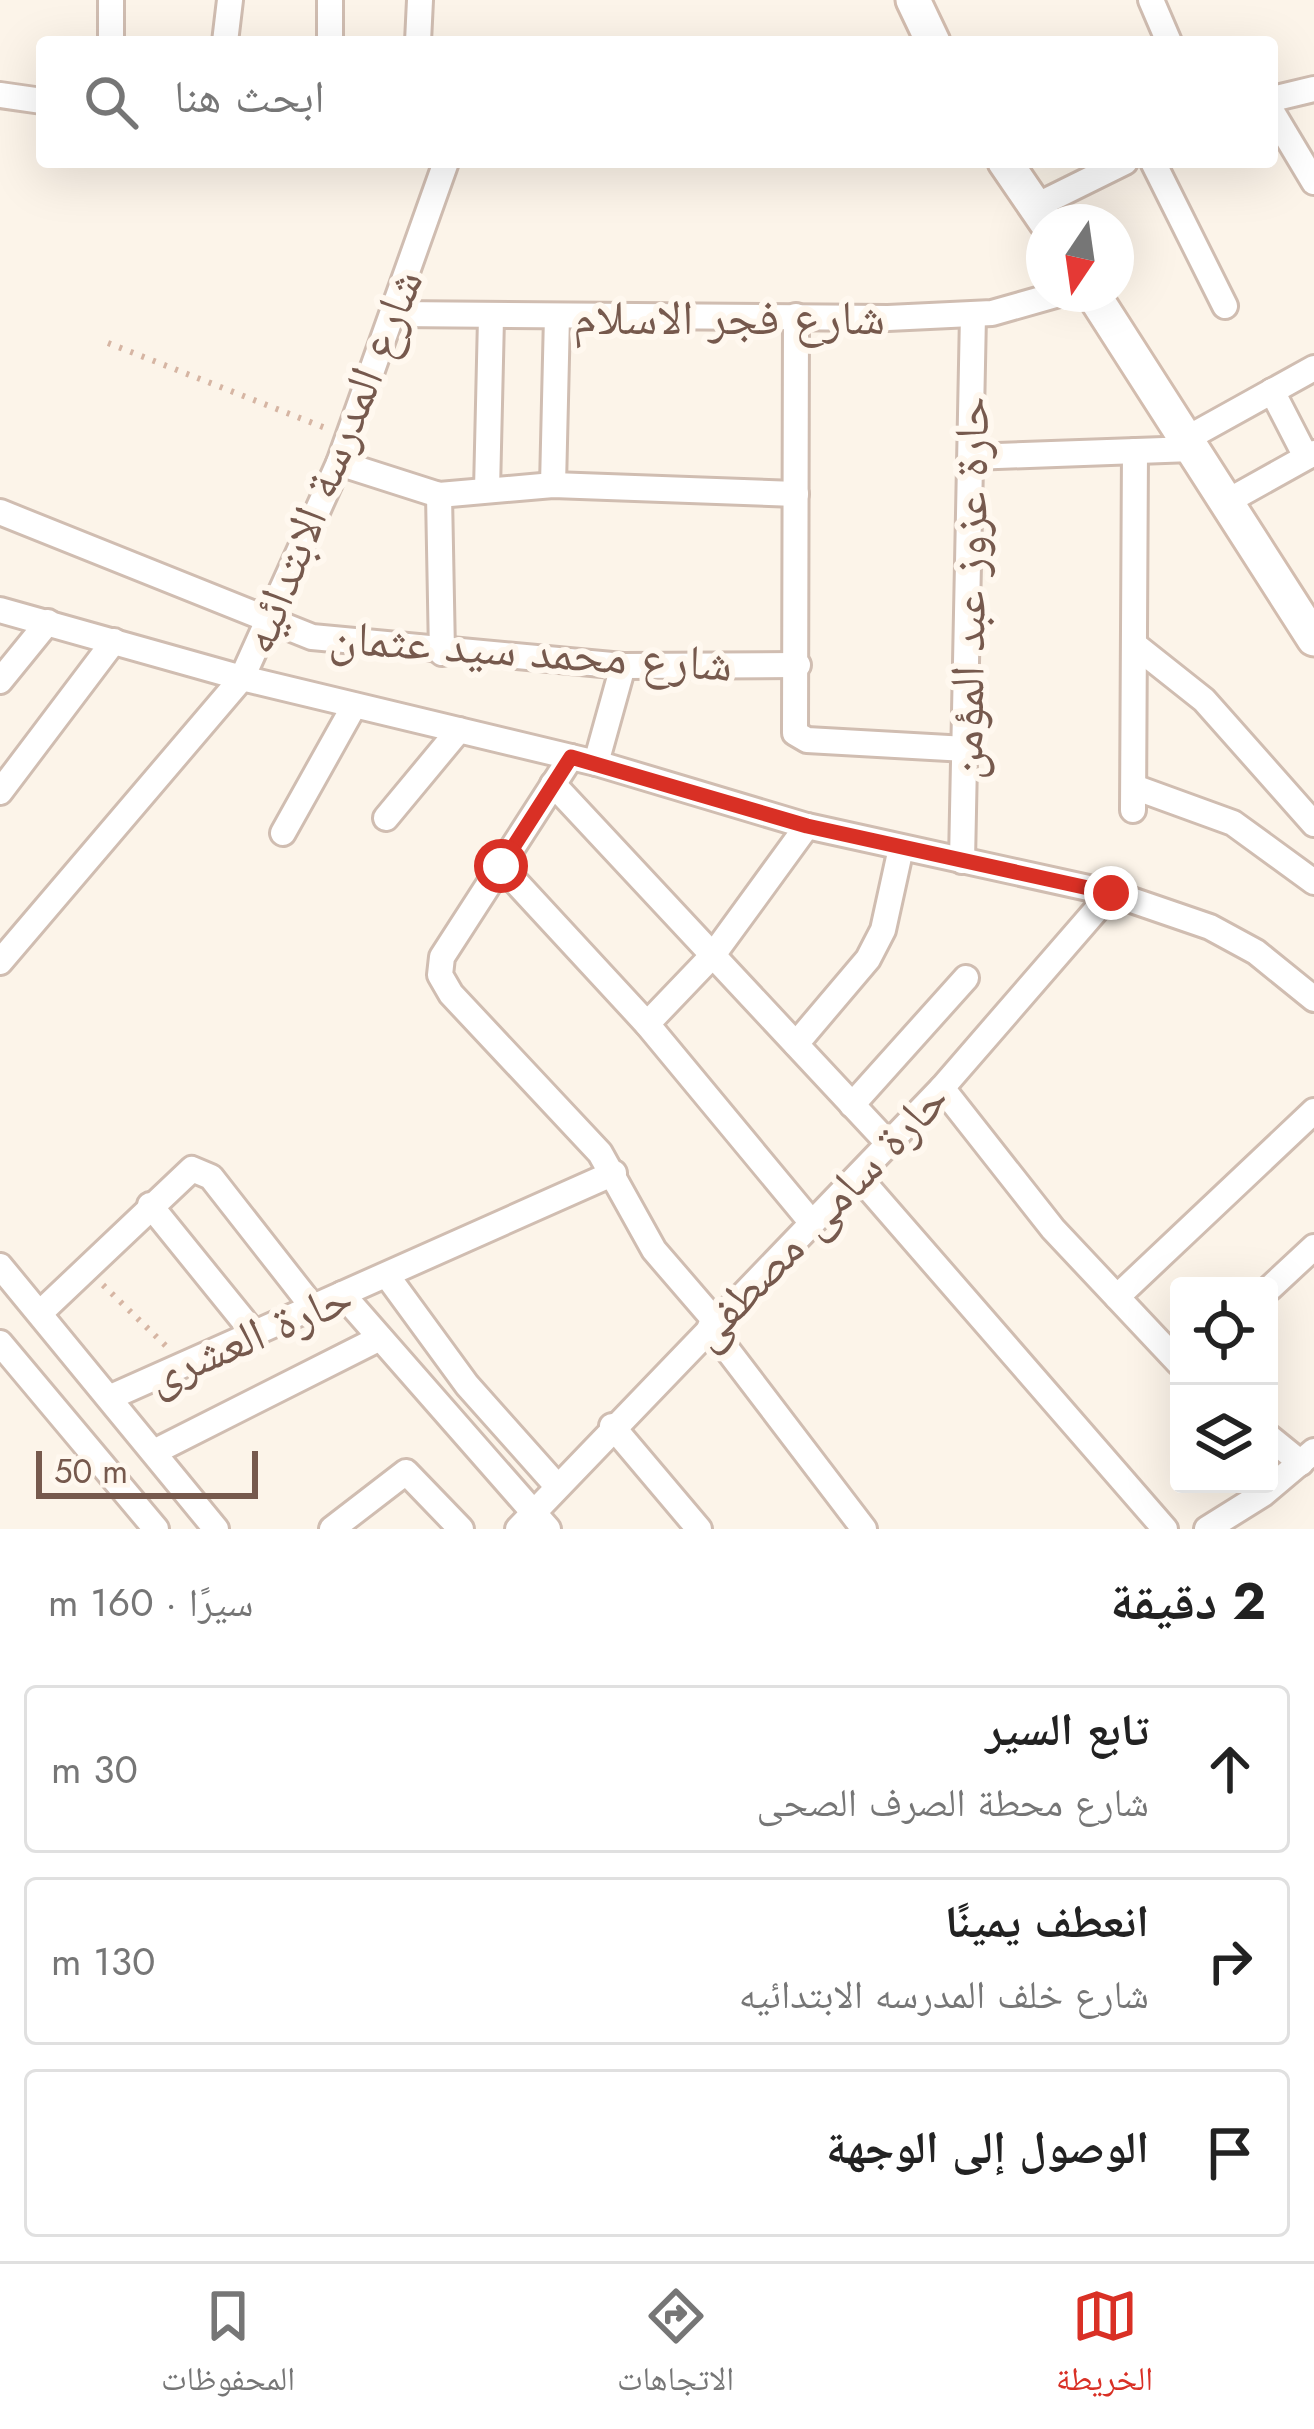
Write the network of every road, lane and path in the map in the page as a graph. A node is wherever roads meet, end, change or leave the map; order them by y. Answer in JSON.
{"nodes":[{"id":1,"x":111,"y":0,"type":"edge"},
{"id":2,"x":230,"y":0,"type":"edge"},
{"id":3,"x":330,"y":0,"type":"edge"},
{"id":4,"x":419,"y":0,"type":"edge"},
{"id":5,"x":913,"y":0,"type":"edge"},
{"id":6,"x":1151,"y":0,"type":"edge"},
{"id":7,"x":111,"y":36,"type":"edge"},
{"id":8,"x":226,"y":36,"type":"edge"},
{"id":9,"x":331,"y":36,"type":"edge"},
{"id":10,"x":418,"y":36,"type":"edge"},
{"id":11,"x":930,"y":36,"type":"edge"},
{"id":12,"x":1166,"y":36,"type":"edge"},
{"id":13,"x":1314,"y":89,"type":"edge"},
{"id":14,"x":0,"y":95,"type":"edge"},
{"id":15,"x":1278,"y":98,"type":"edge"},
{"id":16,"x":36,"y":100,"type":"edge"},
{"id":17,"x":1278,"y":122,"type":"edge"},
{"id":18,"x":444,"y":168,"type":"edge"},
{"id":19,"x":1009,"y":168,"type":"edge"},
{"id":20,"x":1114,"y":168,"type":"edge"},
{"id":21,"x":1156,"y":168,"type":"edge"},
{"id":22,"x":1314,"y":182,"type":"edge"},
{"id":23,"x":1034,"y":204,"type":"edge"},
{"id":24,"x":1057,"y":204,"type":"edge"},
{"id":25,"x":1026,"y":302,"type":"edge"},
{"id":26,"x":1226,"y":306,"type":"dead end"},
{"id":27,"x":1105,"y":312,"type":"edge"},
{"id":28,"x":397,"y":314,"type":"junction"},
{"id":29,"x":973,"y":315,"type":"junction"},
{"id":30,"x":557,"y":316,"type":"junction"},
{"id":31,"x":796,"y":316,"type":"junction"},
{"id":32,"x":491,"y":318,"type":"junction"},
{"id":33,"x":108,"y":344,"type":"dead end"},
{"id":34,"x":1314,"y":368,"type":"edge"},
{"id":35,"x":1272,"y":391,"type":"junction"},
{"id":36,"x":348,"y":437,"type":"junction"},
{"id":37,"x":1189,"y":444,"type":"junction"},
{"id":38,"x":1135,"y":451,"type":"junction"},
{"id":39,"x":1310,"y":455,"type":"edge"},
{"id":40,"x":971,"y":458,"type":"junction"},
{"id":41,"x":339,"y":463,"type":"junction"},
{"id":42,"x":553,"y":485,"type":"junction"},
{"id":43,"x":487,"y":490,"type":"junction"},
{"id":44,"x":796,"y":494,"type":"junction"},
{"id":45,"x":439,"y":495,"type":"junction"},
{"id":46,"x":1228,"y":501,"type":"junction"},
{"id":47,"x":0,"y":512,"type":"edge"},
{"id":48,"x":0,"y":610,"type":"edge"},
{"id":49,"x":270,"y":618,"type":"junction"},
{"id":50,"x":48,"y":622,"type":"junction"},
{"id":51,"x":1314,"y":639,"type":"edge"},
{"id":52,"x":114,"y":641,"type":"junction"},
{"id":53,"x":1136,"y":646,"type":"junction"},
{"id":54,"x":442,"y":653,"type":"junction"},
{"id":55,"x":798,"y":665,"type":"junction"},
{"id":56,"x":623,"y":666,"type":"junction"},
{"id":57,"x":242,"y":678,"type":"junction"},
{"id":58,"x":0,"y":681,"type":"edge"},
{"id":59,"x":354,"y":706,"type":"junction"},
{"id":60,"x":459,"y":730,"type":"junction"},
{"id":61,"x":966,"y":749,"type":"junction"},
{"id":62,"x":571,"y":757,"type":"junction"},
{"id":63,"x":596,"y":763,"type":"junction"},
{"id":64,"x":553,"y":784,"type":"junction"},
{"id":65,"x":0,"y":792,"type":"edge"},
{"id":66,"x":386,"y":818,"type":"dead end"},
{"id":67,"x":1314,"y":824,"type":"edge"},
{"id":68,"x":807,"y":826,"type":"junction"},
{"id":69,"x":283,"y":833,"type":"dead end"},
{"id":70,"x":901,"y":848,"type":"junction"},
{"id":71,"x":962,"y":861,"type":"junction"},
{"id":72,"x":501,"y":866,"type":"junction"},
{"id":73,"x":1314,"y":882,"type":"edge"},
{"id":74,"x":1111,"y":893,"type":"junction"},
{"id":75,"x":713,"y":955,"type":"junction"},
{"id":76,"x":0,"y":962,"type":"edge"},
{"id":77,"x":966,"y":978,"type":"dead end"},
{"id":78,"x":1314,"y":999,"type":"edge"},
{"id":79,"x":647,"y":1024,"type":"junction"},
{"id":80,"x":796,"y":1044,"type":"junction"},
{"id":81,"x":942,"y":1088,"type":"junction"},
{"id":82,"x":852,"y":1105,"type":"junction"},
{"id":83,"x":1314,"y":1111,"type":"edge"},
{"id":84,"x":889,"y":1144,"type":"junction"},
{"id":85,"x":614,"y":1172,"type":"junction"},
{"id":86,"x":857,"y":1176,"type":"junction"},
{"id":87,"x":149,"y":1205,"type":"junction"},
{"id":88,"x":812,"y":1223,"type":"junction"},
{"id":89,"x":1314,"y":1246,"type":"edge"},
{"id":90,"x":0,"y":1266,"type":"edge"},
{"id":91,"x":86,"y":1268,"type":"junction"},
{"id":92,"x":388,"y":1276,"type":"junction"},
{"id":93,"x":1278,"y":1280,"type":"edge"},
{"id":94,"x":342,"y":1294,"type":"junction"},
{"id":95,"x":1117,"y":1297,"type":"junction"},
{"id":96,"x":312,"y":1306,"type":"junction"},
{"id":97,"x":40,"y":1313,"type":"junction"},
{"id":98,"x":713,"y":1324,"type":"junction"},
{"id":99,"x":252,"y":1331,"type":"junction"},
{"id":100,"x":380,"y":1338,"type":"junction"},
{"id":101,"x":0,"y":1343,"type":"edge"},
{"id":102,"x":1170,"y":1353,"type":"edge"},
{"id":103,"x":182,"y":1362,"type":"junction"},
{"id":104,"x":111,"y":1397,"type":"junction"},
{"id":105,"x":612,"y":1426,"type":"junction"},
{"id":106,"x":1278,"y":1442,"type":"edge"},
{"id":107,"x":154,"y":1452,"type":"junction"},
{"id":108,"x":1308,"y":1457,"type":"edge"},
{"id":109,"x":557,"y":1486,"type":"junction"},
{"id":110,"x":533,"y":1524,"type":"edge"},
{"id":111,"x":156,"y":1529,"type":"edge"},
{"id":112,"x":216,"y":1529,"type":"edge"},
{"id":113,"x":332,"y":1529,"type":"edge"},
{"id":114,"x":461,"y":1529,"type":"edge"},
{"id":115,"x":699,"y":1529,"type":"edge"},
{"id":116,"x":864,"y":1529,"type":"edge"},
{"id":117,"x":1165,"y":1529,"type":"edge"},
{"id":118,"x":1208,"y":1529,"type":"edge"}],
"edges":[{"from":1,"to":7,"type":"street"},
{"from":2,"to":8,"type":"street"},
{"from":3,"to":9,"type":"street"},
{"from":4,"to":10,"type":"street"},
{"from":5,"to":11,"type":"street"},
{"from":6,"to":12,"type":"street"},
{"from":13,"to":15,"type":"street"},
{"from":14,"to":16,"type":"street"},
{"from":17,"to":22,"type":"street"},
{"from":18,"to":28,"type":"street","name":"شارع المدرسة الابتدائيه"},
{"from":19,"to":23,"type":"street"},
{"from":20,"to":24,"type":"street"},
{"from":21,"to":26,"type":"street"},
{"from":25,"to":29,"type":"street","name":"شارع فجر الاسلام"},
{"from":27,"to":37,"type":"street"},
{"from":28,"to":32,"type":"street","name":"شارع فجر الاسلام"},
{"from":28,"to":36,"type":"street","name":"شارع المدرسة الابتدائيه"},
{"from":29,"to":31,"type":"street","name":"شارع فجر الاسلام"},
{"from":29,"to":40,"type":"street","name":"حارة عزوز عبد المؤمن"},
{"from":30,"to":31,"type":"street","name":"شارع فجر الاسلام"},
{"from":30,"to":32,"type":"street","name":"شارع فجر الاسلام"},
{"from":30,"to":42,"type":"street"},
{"from":31,"to":44,"type":"street"},
{"from":32,"to":43,"type":"street"},
{"from":33,"to":36,"type":"path"},
{"from":34,"to":35,"type":"street"},
{"from":35,"to":37,"type":"street"},
{"from":35,"to":39,"type":"street"},
{"from":36,"to":41,"type":"street","name":"شارع المدرسة الابتدائيه"},
{"from":37,"to":38,"type":"street"},
{"from":37,"to":46,"type":"street"},
{"from":38,"to":40,"type":"street"},
{"from":38,"to":53,"type":"street"},
{"from":39,"to":46,"type":"street"},
{"from":40,"to":61,"type":"street","name":"حارة عزوز عبد المؤمن"},
{"from":41,"to":45,"type":"street"},
{"from":41,"to":49,"type":"street","name":"شارع المدرسة الابتدائيه"},
{"from":42,"to":43,"type":"street"},
{"from":42,"to":44,"type":"street"},
{"from":43,"to":45,"type":"street"},
{"from":44,"to":55,"type":"street"},
{"from":45,"to":54,"type":"street"},
{"from":46,"to":51,"type":"street"},
{"from":47,"to":49,"type":"street","name":"شارع محمد سيد عثمان"},
{"from":48,"to":50,"type":"street"},
{"from":49,"to":54,"type":"street","name":"شارع محمد سيد عثمان"},
{"from":49,"to":57,"type":"street","name":"شارع المدرسة الابتدائيه"},
{"from":50,"to":52,"type":"street"},
{"from":50,"to":58,"type":"street"},
{"from":52,"to":57,"type":"street"},
{"from":52,"to":65,"type":"street"},
{"from":53,"to":67,"type":"street"},
{"from":53,"to":73,"type":"street"},
{"from":54,"to":56,"type":"street","name":"شارع محمد سيد عثمان"},
{"from":55,"to":56,"type":"street","name":"شارع محمد سيد عثمان"},
{"from":55,"to":61,"type":"street"},
{"from":56,"to":63,"type":"street"},
{"from":57,"to":59,"type":"street"},
{"from":57,"to":76,"type":"street","name":"شارع المدرسة الابتدائيه"},
{"from":59,"to":60,"type":"street"},
{"from":59,"to":69,"type":"street"},
{"from":60,"to":62,"type":"street"},
{"from":60,"to":66,"type":"street"},
{"from":61,"to":71,"type":"street","name":"حارة عزوز عبد المؤمن"},
{"from":62,"to":63,"type":"street"},
{"from":62,"to":64,"type":"street"},
{"from":63,"to":68,"type":"street"},
{"from":64,"to":72,"type":"street"},
{"from":64,"to":75,"type":"street"},
{"from":68,"to":70,"type":"street"},
{"from":68,"to":75,"type":"street"},
{"from":70,"to":71,"type":"street"},
{"from":70,"to":80,"type":"street"},
{"from":71,"to":74,"type":"street"},
{"from":72,"to":79,"type":"street"},
{"from":72,"to":85,"type":"street"},
{"from":74,"to":78,"type":"street"},
{"from":74,"to":81,"type":"street","name":"حارة سامى مصطفى"},
{"from":75,"to":79,"type":"street"},
{"from":75,"to":80,"type":"street"},
{"from":77,"to":82,"type":"street"},
{"from":79,"to":88,"type":"street"},
{"from":80,"to":82,"type":"street"},
{"from":81,"to":84,"type":"street","name":"حارة سامى مصطفى"},
{"from":81,"to":95,"type":"street"},
{"from":82,"to":84,"type":"street"},
{"from":83,"to":95,"type":"street"},
{"from":84,"to":86,"type":"street","name":"حارة سامى مصطفى"},
{"from":85,"to":92,"type":"street","name":"حارة العشرى"},
{"from":85,"to":98,"type":"street"},
{"from":86,"to":88,"type":"street","name":"حارة سامى مصطفى"},
{"from":86,"to":117,"type":"street"},
{"from":87,"to":91,"type":"street"},
{"from":87,"to":96,"type":"street"},
{"from":87,"to":99,"type":"street"},
{"from":88,"to":98,"type":"street","name":"حارة سامى مصطفى"},
{"from":89,"to":93,"type":"street"},
{"from":90,"to":97,"type":"street"},
{"from":91,"to":97,"type":"street"},
{"from":91,"to":103,"type":"path"},
{"from":92,"to":94,"type":"street","name":"حارة العشرى"},
{"from":92,"to":109,"type":"street"},
{"from":94,"to":96,"type":"street","name":"حارة العشرى"},
{"from":94,"to":100,"type":"street"},
{"from":95,"to":102,"type":"street"},
{"from":96,"to":99,"type":"street","name":"حارة العشرى"},
{"from":97,"to":104,"type":"street"},
{"from":98,"to":105,"type":"street","name":"حارة سامى مصطفى"},
{"from":98,"to":116,"type":"street"},
{"from":99,"to":103,"type":"street","name":"حارة العشرى"},
{"from":100,"to":107,"type":"street"},
{"from":100,"to":110,"type":"street"},
{"from":101,"to":111,"type":"street"},
{"from":103,"to":104,"type":"street","name":"حارة العشرى"},
{"from":104,"to":107,"type":"street"},
{"from":105,"to":109,"type":"street","name":"حارة سامى مصطفى"},
{"from":105,"to":115,"type":"street"},
{"from":106,"to":108,"type":"street"},
{"from":107,"to":112,"type":"street"},
{"from":108,"to":118,"type":"street"},
{"from":109,"to":110,"type":"street","name":"حارة سامى مصطفى"},
{"from":113,"to":114,"type":"street"}]}
